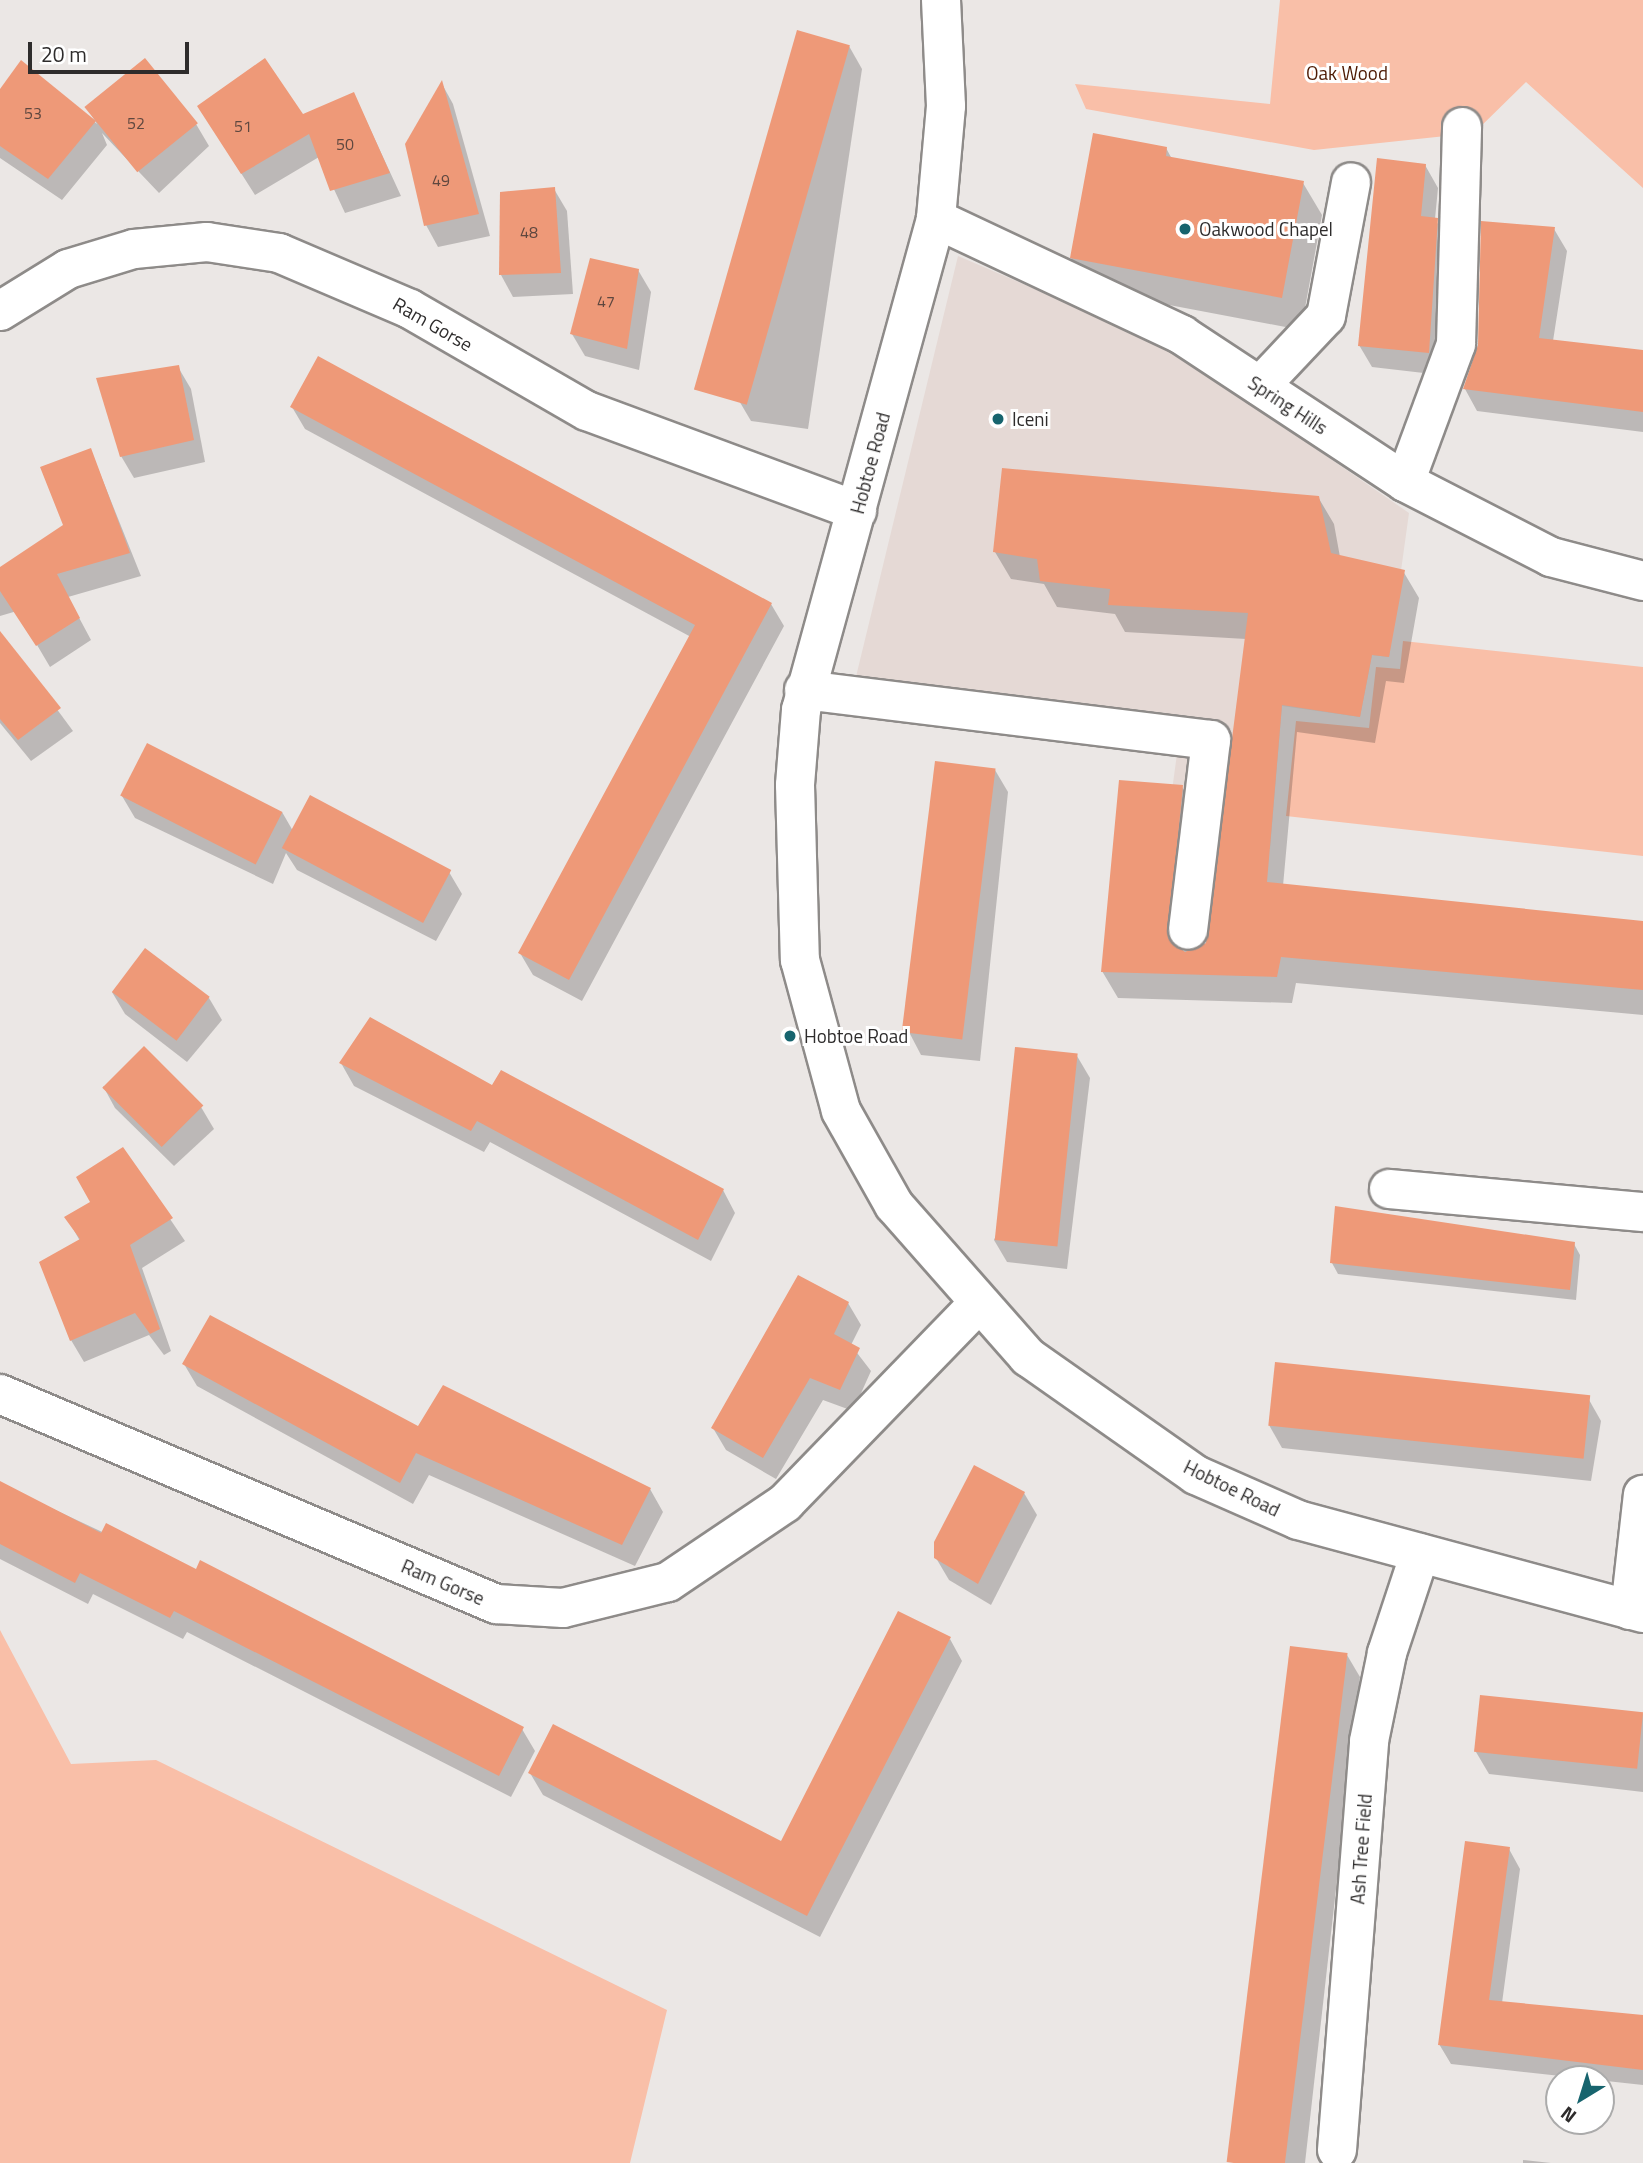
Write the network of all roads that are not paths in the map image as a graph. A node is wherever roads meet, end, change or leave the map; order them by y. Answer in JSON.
{"nodes":[{"id":1,"x":941,"y":0,"type":"edge"},
{"id":2,"x":1462,"y":127,"type":"dead end"},
{"id":3,"x":1351,"y":182,"type":"dead end"},
{"id":4,"x":936,"y":219,"type":"junction"},
{"id":5,"x":0,"y":311,"type":"edge"},
{"id":6,"x":1259,"y":386,"type":"junction"},
{"id":7,"x":1405,"y":482,"type":"junction"},
{"id":8,"x":857,"y":511,"type":"junction"},
{"id":9,"x":1643,"y":581,"type":"edge"},
{"id":10,"x":804,"y":690,"type":"junction"},
{"id":11,"x":1188,"y":930,"type":"dead end"},
{"id":12,"x":1389,"y":1189,"type":"dead end"},
{"id":13,"x":1643,"y":1212,"type":"edge"},
{"id":14,"x":977,"y":1305,"type":"junction"},
{"id":15,"x":0,"y":1394,"type":"edge"},
{"id":16,"x":1643,"y":1495,"type":"edge"},
{"id":17,"x":1420,"y":1553,"type":"junction"},
{"id":18,"x":1637,"y":1612,"type":"edge"},
{"id":19,"x":1337,"y":2150,"type":"dead end"}],
"edges":[{"from":1,"to":4,"type":"street","name":"Hobtoe Road"},
{"from":2,"to":7,"type":"street"},
{"from":3,"to":6,"type":"street"},
{"from":4,"to":6,"type":"street","name":"Spring Hills"},
{"from":4,"to":8,"type":"street","name":"Hobtoe Road"},
{"from":5,"to":8,"type":"street","name":"Ram Gorse"},
{"from":6,"to":7,"type":"street","name":"Spring Hills"},
{"from":7,"to":9,"type":"street","name":"Spring Hills"},
{"from":8,"to":10,"type":"street","name":"Hobtoe Road"},
{"from":10,"to":11,"type":"street"},
{"from":10,"to":14,"type":"street","name":"Hobtoe Road"},
{"from":12,"to":13,"type":"street"},
{"from":14,"to":15,"type":"street","name":"Ram Gorse"},
{"from":14,"to":17,"type":"street","name":"Hobtoe Road"},
{"from":16,"to":18,"type":"street"},
{"from":17,"to":18,"type":"street","name":"Hobtoe Road"},
{"from":17,"to":19,"type":"street","name":"Ash Tree Field"}]}
